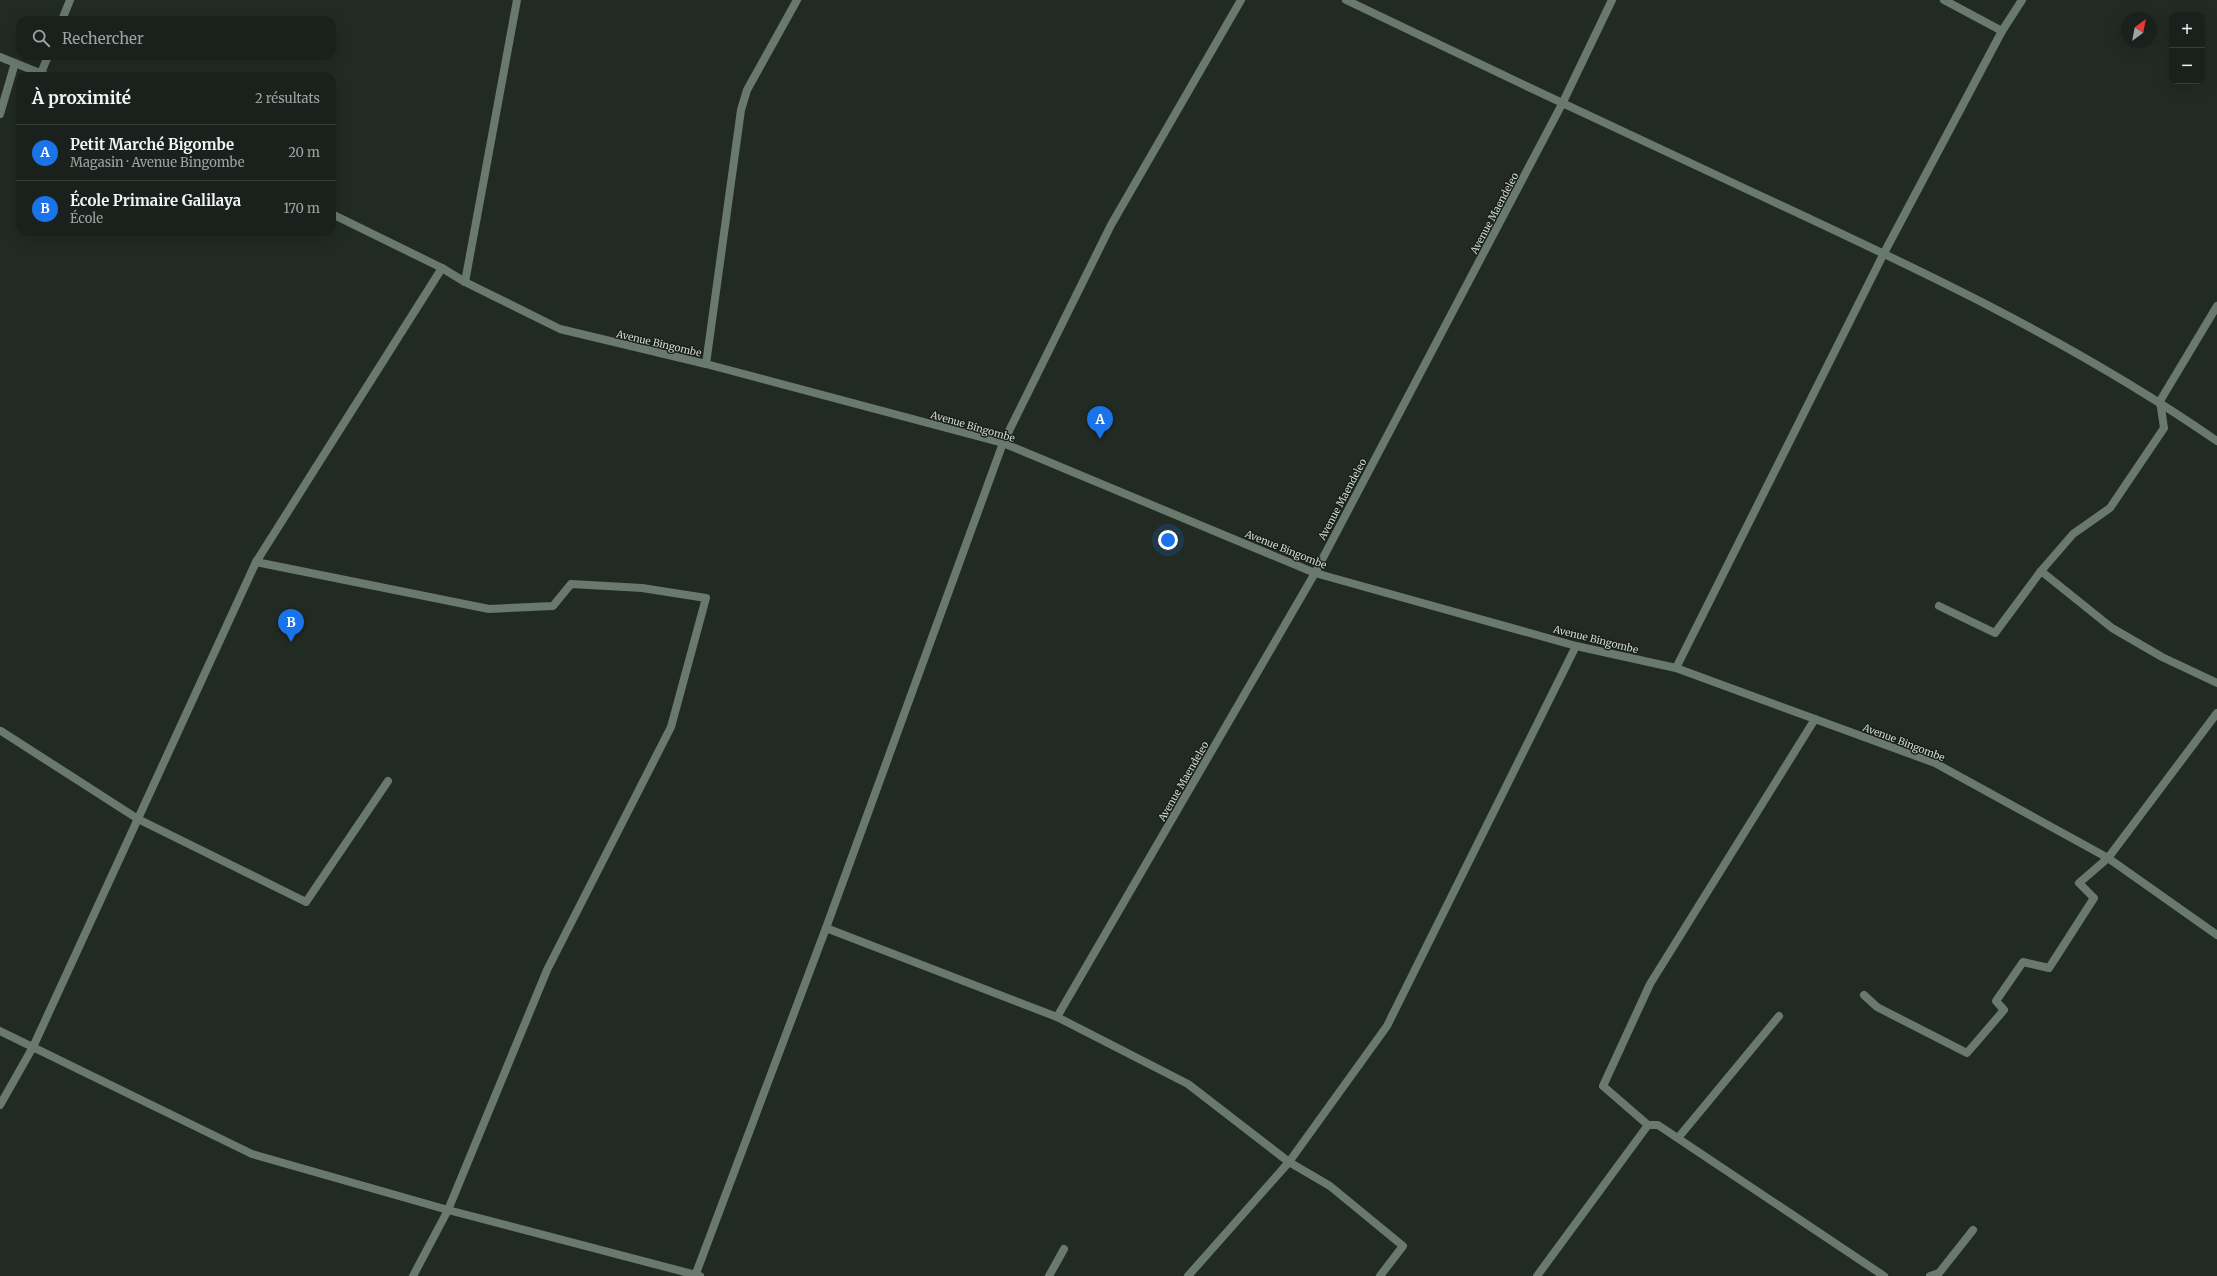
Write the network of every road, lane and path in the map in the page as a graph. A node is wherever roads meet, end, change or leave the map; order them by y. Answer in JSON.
{"nodes":[{"id":1,"x":70,"y":0,"type":"edge"},
{"id":2,"x":517,"y":0,"type":"edge"},
{"id":3,"x":797,"y":0,"type":"edge"},
{"id":4,"x":1241,"y":0,"type":"edge"},
{"id":5,"x":1346,"y":0,"type":"edge"},
{"id":6,"x":1612,"y":0,"type":"edge"},
{"id":7,"x":1944,"y":0,"type":"edge"},
{"id":8,"x":2022,"y":0,"type":"edge"},
{"id":9,"x":64,"y":16,"type":"edge"},
{"id":10,"x":2002,"y":31,"type":"junction"},
{"id":11,"x":0,"y":57,"type":"edge"},
{"id":12,"x":47,"y":60,"type":"edge"},
{"id":13,"x":15,"y":63,"type":"junction"},
{"id":14,"x":37,"y":72,"type":"edge"},
{"id":15,"x":45,"y":72,"type":"edge"},
{"id":16,"x":1562,"y":104,"type":"junction"},
{"id":17,"x":0,"y":114,"type":"edge"},
{"id":18,"x":336,"y":216,"type":"edge"},
{"id":19,"x":1884,"y":253,"type":"junction"},
{"id":20,"x":442,"y":268,"type":"junction"},
{"id":21,"x":465,"y":282,"type":"junction"},
{"id":22,"x":2217,"y":306,"type":"edge"},
{"id":23,"x":706,"y":364,"type":"junction"},
{"id":24,"x":2160,"y":401,"type":"junction"},
{"id":25,"x":2217,"y":441,"type":"edge"},
{"id":26,"x":1003,"y":443,"type":"junction"},
{"id":27,"x":256,"y":562,"type":"junction"},
{"id":28,"x":2041,"y":571,"type":"junction"},
{"id":29,"x":1315,"y":573,"type":"junction"},
{"id":30,"x":1939,"y":606,"type":"dead end"},
{"id":31,"x":1576,"y":646,"type":"junction"},
{"id":32,"x":1676,"y":668,"type":"junction"},
{"id":33,"x":2217,"y":683,"type":"edge"},
{"id":34,"x":2217,"y":713,"type":"edge"},
{"id":35,"x":1815,"y":719,"type":"junction"},
{"id":36,"x":1,"y":731,"type":"edge"},
{"id":37,"x":388,"y":781,"type":"dead end"},
{"id":38,"x":138,"y":820,"type":"junction"},
{"id":39,"x":2108,"y":858,"type":"junction"},
{"id":40,"x":826,"y":928,"type":"junction"},
{"id":41,"x":2217,"y":934,"type":"edge"},
{"id":42,"x":1864,"y":995,"type":"dead end"},
{"id":43,"x":1779,"y":1016,"type":"dead end"},
{"id":44,"x":1057,"y":1017,"type":"junction"},
{"id":45,"x":0,"y":1031,"type":"edge"},
{"id":46,"x":33,"y":1047,"type":"junction"},
{"id":47,"x":0,"y":1105,"type":"edge"},
{"id":48,"x":1648,"y":1126,"type":"junction"},
{"id":49,"x":1678,"y":1138,"type":"junction"},
{"id":50,"x":1289,"y":1162,"type":"junction"},
{"id":51,"x":448,"y":1210,"type":"junction"},
{"id":52,"x":1973,"y":1230,"type":"dead end"},
{"id":53,"x":1064,"y":1248,"type":"dead end"},
{"id":54,"x":698,"y":1275,"type":"edge"},
{"id":55,"x":413,"y":1276,"type":"edge"},
{"id":56,"x":1049,"y":1276,"type":"edge"},
{"id":57,"x":1188,"y":1276,"type":"edge"},
{"id":58,"x":1380,"y":1276,"type":"edge"},
{"id":59,"x":1537,"y":1276,"type":"edge"},
{"id":60,"x":1884,"y":1276,"type":"edge"},
{"id":61,"x":1930,"y":1276,"type":"edge"}],
"edges":[{"from":1,"to":9,"type":"street"},
{"from":2,"to":21,"type":"street"},
{"from":3,"to":23,"type":"street"},
{"from":4,"to":26,"type":"street"},
{"from":5,"to":16,"type":"street"},
{"from":6,"to":16,"type":"street","name":"Avenue Maendeleo"},
{"from":7,"to":10,"type":"street"},
{"from":8,"to":10,"type":"street"},
{"from":10,"to":19,"type":"street"},
{"from":11,"to":13,"type":"street"},
{"from":12,"to":15,"type":"street"},
{"from":13,"to":14,"type":"street"},
{"from":13,"to":17,"type":"street"},
{"from":16,"to":19,"type":"street"},
{"from":16,"to":29,"type":"street","name":"Avenue Maendeleo"},
{"from":18,"to":20,"type":"street","name":"Avenue Bingombe"},
{"from":19,"to":24,"type":"street"},
{"from":19,"to":32,"type":"street"},
{"from":20,"to":21,"type":"street","name":"Avenue Bingombe"},
{"from":20,"to":27,"type":"street"},
{"from":21,"to":23,"type":"street","name":"Avenue Bingombe"},
{"from":22,"to":24,"type":"street"},
{"from":23,"to":26,"type":"street","name":"Avenue Bingombe"},
{"from":24,"to":25,"type":"street"},
{"from":24,"to":28,"type":"street"},
{"from":26,"to":29,"type":"street","name":"Avenue Bingombe"},
{"from":26,"to":40,"type":"street"},
{"from":27,"to":38,"type":"street"},
{"from":27,"to":51,"type":"street"},
{"from":28,"to":30,"type":"street"},
{"from":28,"to":33,"type":"street"},
{"from":29,"to":31,"type":"street","name":"Avenue Bingombe"},
{"from":29,"to":44,"type":"street","name":"Avenue Maendeleo"},
{"from":31,"to":32,"type":"street","name":"Avenue Bingombe"},
{"from":31,"to":50,"type":"street"},
{"from":32,"to":35,"type":"street","name":"Avenue Bingombe"},
{"from":34,"to":39,"type":"street"},
{"from":35,"to":39,"type":"street","name":"Avenue Bingombe"},
{"from":35,"to":48,"type":"street"},
{"from":36,"to":38,"type":"street"},
{"from":37,"to":38,"type":"street"},
{"from":38,"to":46,"type":"street"},
{"from":39,"to":41,"type":"street","name":"Avenue Bingombe"},
{"from":39,"to":42,"type":"street"},
{"from":40,"to":44,"type":"street"},
{"from":40,"to":54,"type":"street"},
{"from":43,"to":49,"type":"street"},
{"from":44,"to":50,"type":"street"},
{"from":45,"to":46,"type":"street"},
{"from":46,"to":47,"type":"street"},
{"from":46,"to":51,"type":"street"},
{"from":48,"to":49,"type":"street"},
{"from":48,"to":59,"type":"street"},
{"from":49,"to":60,"type":"street"},
{"from":50,"to":57,"type":"street"},
{"from":50,"to":58,"type":"street"},
{"from":51,"to":54,"type":"street"},
{"from":51,"to":55,"type":"street"},
{"from":52,"to":61,"type":"street"},
{"from":53,"to":56,"type":"street"}]}
